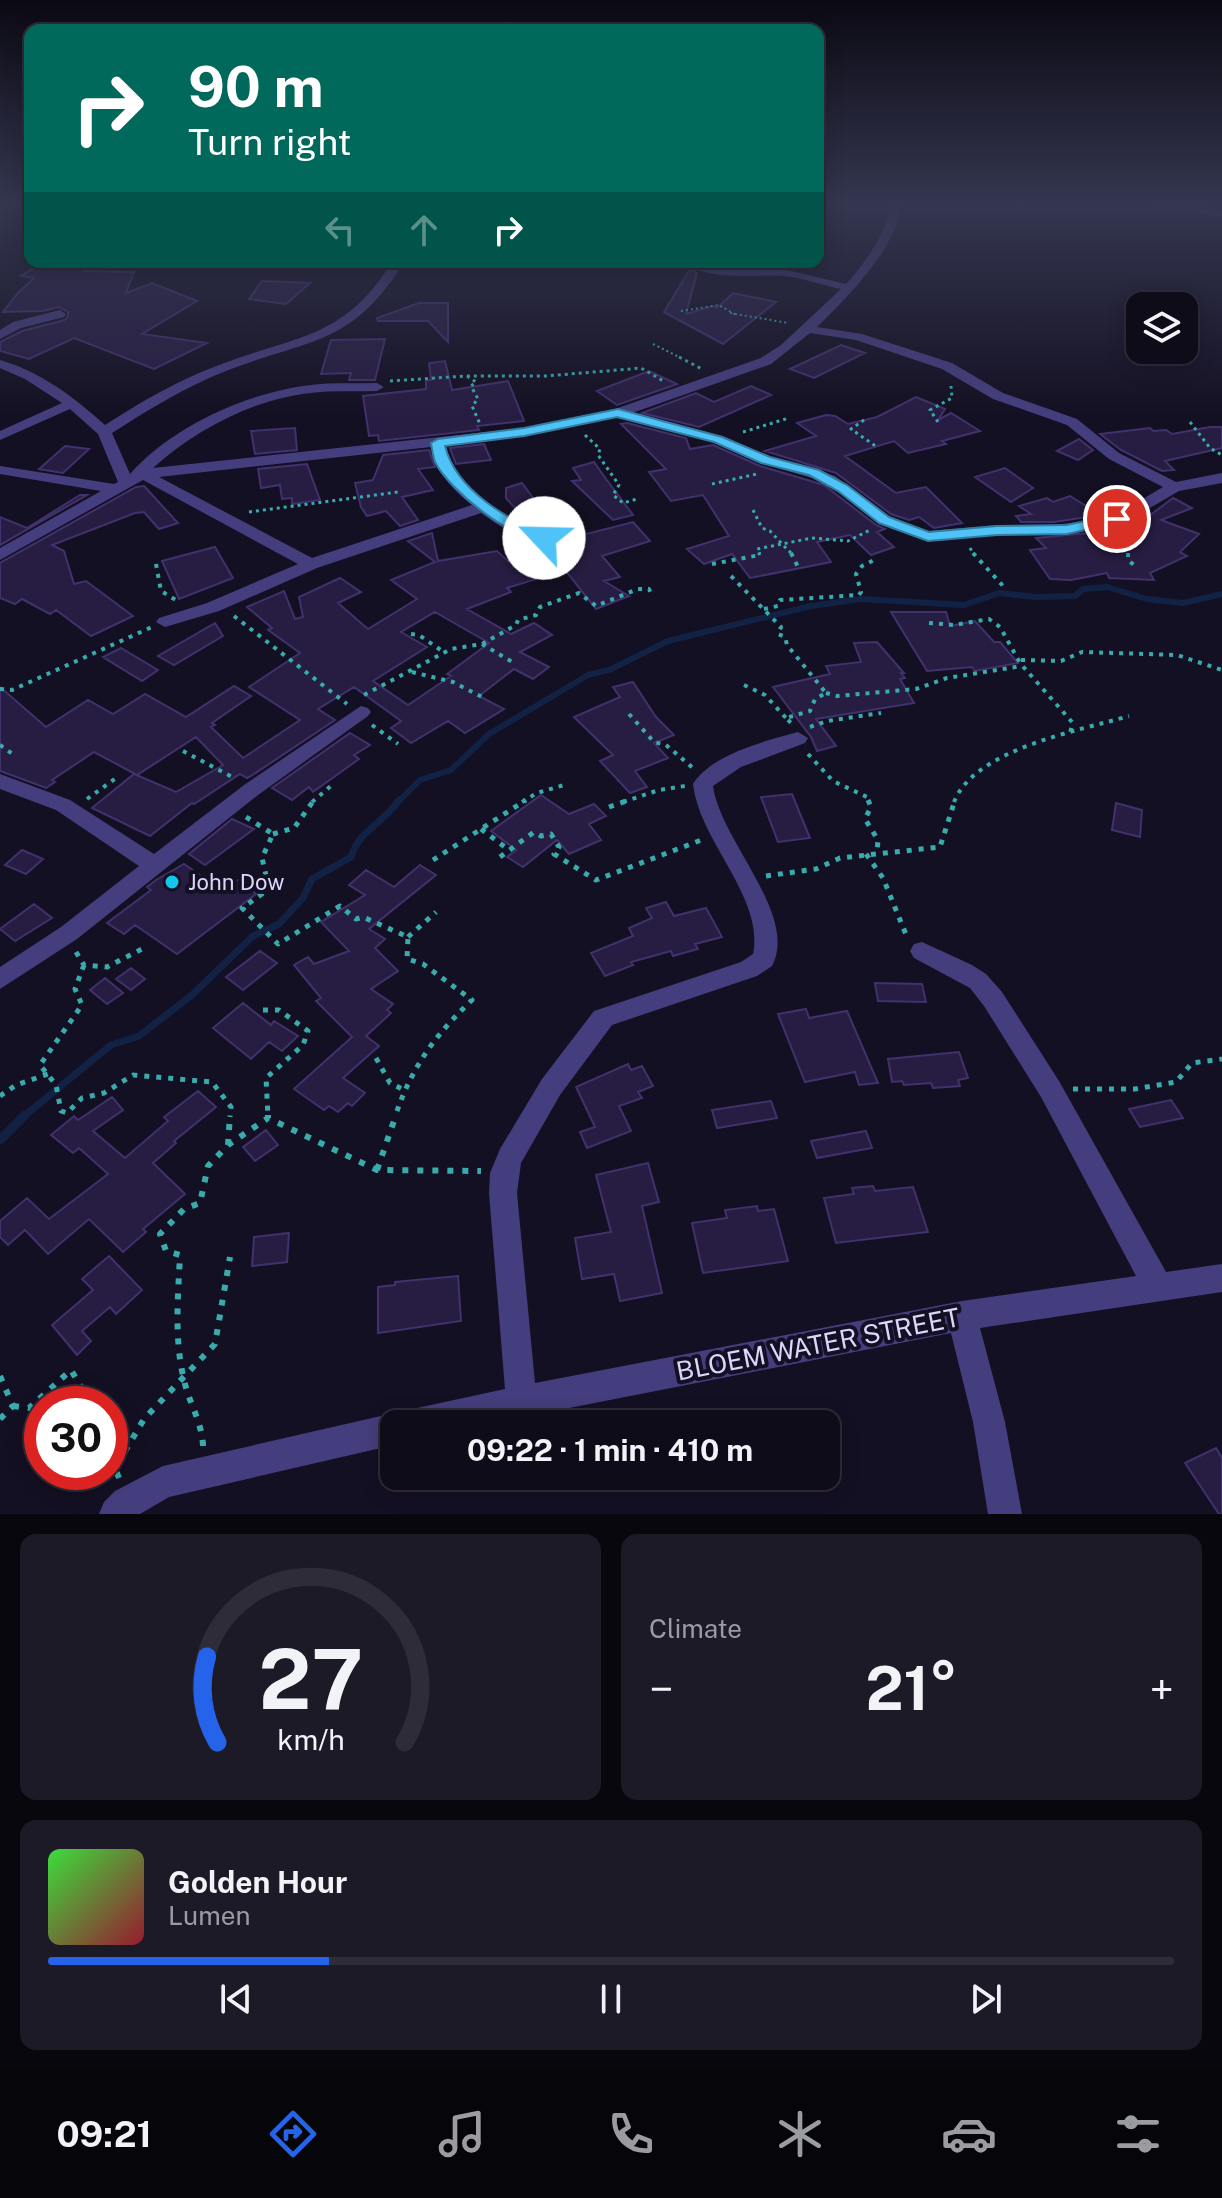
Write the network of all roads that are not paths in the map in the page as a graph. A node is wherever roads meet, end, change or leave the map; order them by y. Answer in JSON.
{"nodes":[{"id":1,"x":392,"y":275,"type":"edge"},
{"id":2,"x":794,"y":275,"type":"edge"},
{"id":3,"x":861,"y":275,"type":"edge"},
{"id":4,"x":849,"y":288,"type":"junction"},
{"id":5,"x":60,"y":314,"type":"dead end"},
{"id":6,"x":809,"y":328,"type":"junction"},
{"id":7,"x":0,"y":335,"type":"edge"},
{"id":8,"x":0,"y":364,"type":"edge"},
{"id":9,"x":377,"y":387,"type":"road end"},
{"id":10,"x":72,"y":403,"type":"junction"},
{"id":11,"x":618,"y":413,"type":"junction"},
{"id":12,"x":104,"y":432,"type":"junction"},
{"id":13,"x":0,"y":436,"type":"edge"},
{"id":14,"x":438,"y":443,"type":"junction"},
{"id":15,"x":0,"y":470,"type":"edge"},
{"id":16,"x":1222,"y":478,"type":"edge"},
{"id":17,"x":129,"y":481,"type":"junction"},
{"id":18,"x":1174,"y":487,"type":"junction"},
{"id":19,"x":483,"y":507,"type":"junction"},
{"id":20,"x":544,"y":538,"type":"dead end"},
{"id":21,"x":1,"y":553,"type":"edge"},
{"id":22,"x":311,"y":564,"type":"junction"},
{"id":23,"x":165,"y":622,"type":"road end"},
{"id":24,"x":354,"y":708,"type":"road end"},
{"id":25,"x":792,"y":728,"type":"road end"},
{"id":26,"x":0,"y":781,"type":"edge"},
{"id":27,"x":154,"y":865,"type":"junction"},
{"id":28,"x":922,"y":951,"type":"road end"},
{"id":29,"x":0,"y":979,"type":"edge"},
{"id":30,"x":1222,"y":1278,"type":"edge"},
{"id":31,"x":1158,"y":1287,"type":"junction"},
{"id":32,"x":962,"y":1316,"type":"junction"},
{"id":33,"x":521,"y":1401,"type":"junction"},
{"id":34,"x":480,"y":1410,"type":"edge"},
{"id":35,"x":380,"y":1432,"type":"edge"},
{"id":36,"x":122,"y":1508,"type":"edge"},
{"id":37,"x":1005,"y":1514,"type":"edge"}],
"edges":[{"from":1,"to":12,"type":"street"},
{"from":2,"to":4,"type":"street"},
{"from":3,"to":4,"type":"street"},
{"from":4,"to":6,"type":"street"},
{"from":5,"to":7,"type":"street"},
{"from":6,"to":11,"type":"street"},
{"from":6,"to":18,"type":"street"},
{"from":8,"to":10,"type":"street"},
{"from":9,"to":17,"type":"street"},
{"from":10,"to":12,"type":"street"},
{"from":10,"to":13,"type":"street"},
{"from":11,"to":14,"type":"street"},
{"from":11,"to":18,"type":"street"},
{"from":12,"to":17,"type":"street"},
{"from":14,"to":17,"type":"street"},
{"from":14,"to":19,"type":"street"},
{"from":15,"to":17,"type":"street"},
{"from":16,"to":18,"type":"street"},
{"from":17,"to":21,"type":"street"},
{"from":17,"to":22,"type":"street"},
{"from":19,"to":20,"type":"street"},
{"from":19,"to":22,"type":"street"},
{"from":22,"to":23,"type":"street"},
{"from":24,"to":27,"type":"street"},
{"from":25,"to":33,"type":"street"},
{"from":26,"to":27,"type":"street"},
{"from":27,"to":29,"type":"street"},
{"from":28,"to":31,"type":"street"},
{"from":30,"to":31,"type":"street","name":"BLOEM WATER STREET"},
{"from":31,"to":32,"type":"street","name":"BLOEM WATER STREET"},
{"from":32,"to":33,"type":"street","name":"BLOEM WATER STREET"},
{"from":32,"to":37,"type":"street"},
{"from":33,"to":34,"type":"street","name":"BLOEM WATER STREET"},
{"from":35,"to":36,"type":"street"}]}
